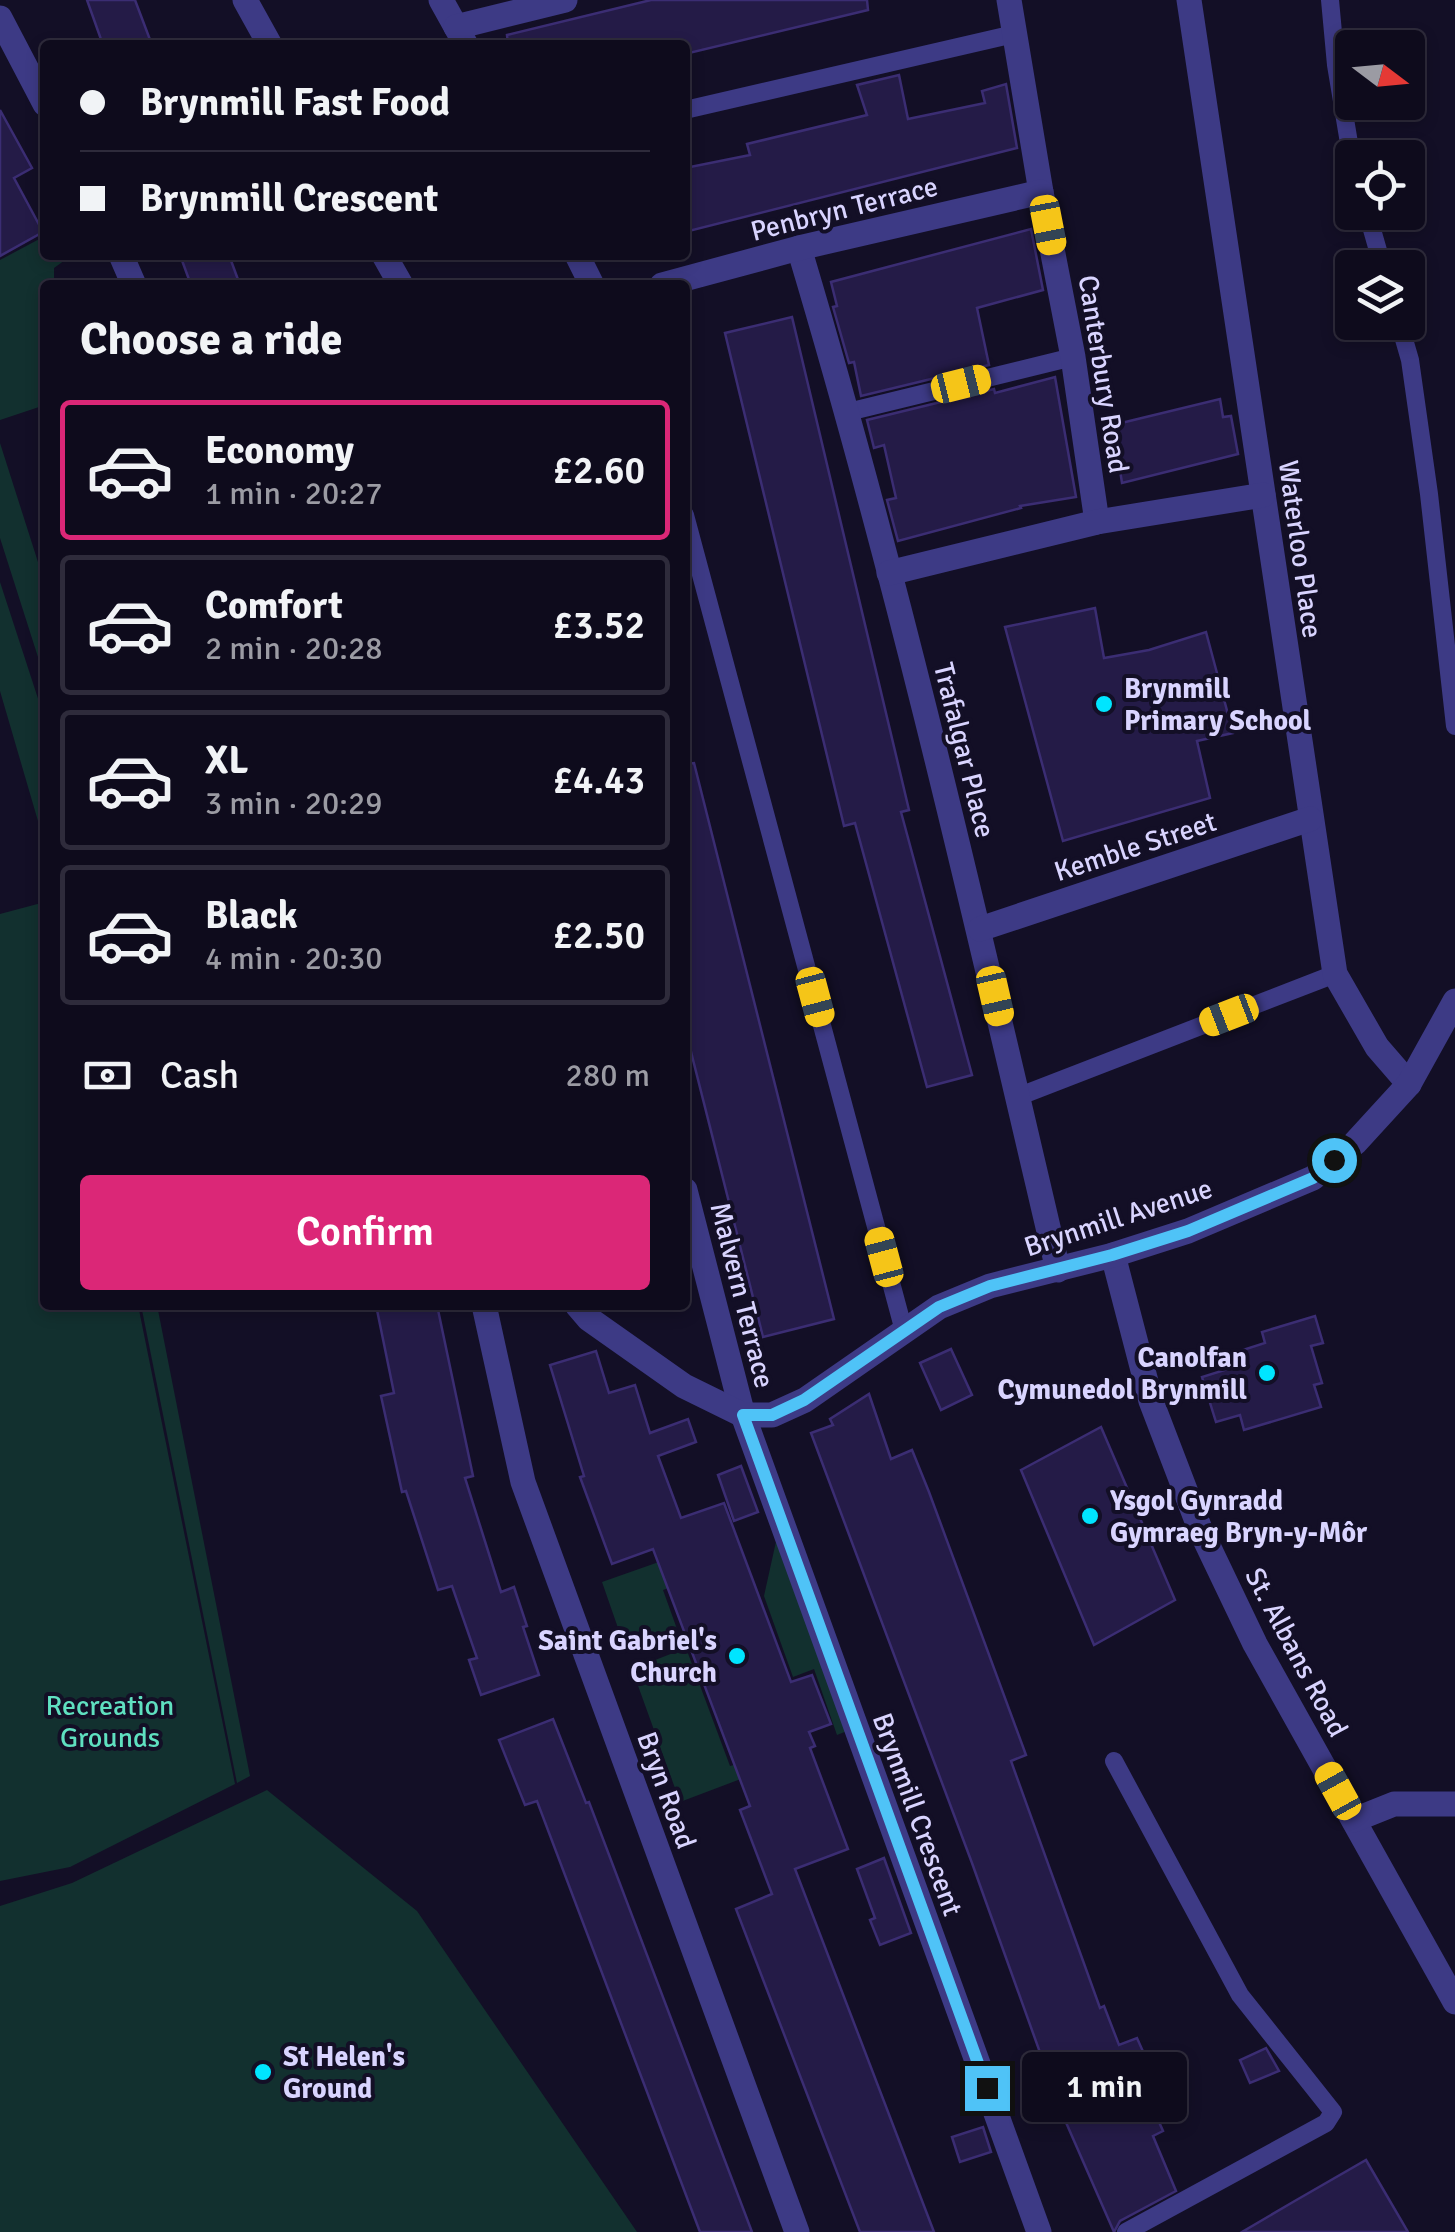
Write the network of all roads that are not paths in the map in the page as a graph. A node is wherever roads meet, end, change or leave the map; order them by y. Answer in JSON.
{"nodes":[{"id":1,"x":10,"y":0,"type":"edge"},
{"id":2,"x":245,"y":0,"type":"edge"},
{"id":3,"x":441,"y":0,"type":"edge"},
{"id":4,"x":565,"y":0,"type":"edge"},
{"id":5,"x":1009,"y":0,"type":"edge"},
{"id":6,"x":1189,"y":0,"type":"edge"},
{"id":7,"x":1330,"y":0,"type":"edge"},
{"id":8,"x":0,"y":18,"type":"edge"},
{"id":9,"x":1014,"y":34,"type":"junction"},
{"id":10,"x":461,"y":36,"type":"edge"},
{"id":11,"x":267,"y":40,"type":"edge"},
{"id":12,"x":40,"y":94,"type":"edge"},
{"id":13,"x":690,"y":109,"type":"edge"},
{"id":14,"x":1349,"y":140,"type":"edge"},
{"id":15,"x":1041,"y":192,"type":"junction"},
{"id":16,"x":800,"y":248,"type":"junction"},
{"id":17,"x":681,"y":280,"type":"edge"},
{"id":18,"x":1404,"y":340,"type":"edge"},
{"id":19,"x":1074,"y":356,"type":"junction"},
{"id":20,"x":848,"y":412,"type":"junction"},
{"id":21,"x":1263,"y":495,"type":"junction"},
{"id":22,"x":1097,"y":522,"type":"junction"},
{"id":23,"x":690,"y":534,"type":"edge"},
{"id":24,"x":889,"y":573,"type":"junction"},
{"id":25,"x":1455,"y":726,"type":"edge"},
{"id":26,"x":1310,"y":820,"type":"junction"},
{"id":27,"x":980,"y":929,"type":"junction"},
{"id":28,"x":1335,"y":974,"type":"junction"},
{"id":29,"x":1454,"y":1005,"type":"edge"},
{"id":30,"x":1408,"y":1084,"type":"junction"},
{"id":31,"x":1018,"y":1097,"type":"junction"},
{"id":32,"x":690,"y":1209,"type":"edge"},
{"id":33,"x":1112,"y":1255,"type":"junction"},
{"id":34,"x":1058,"y":1270,"type":"junction"},
{"id":35,"x":485,"y":1310,"type":"edge"},
{"id":36,"x":581,"y":1310,"type":"edge"},
{"id":37,"x":904,"y":1331,"type":"junction"},
{"id":38,"x":743,"y":1415,"type":"junction"},
{"id":39,"x":1114,"y":1761,"type":"dead end"},
{"id":40,"x":1455,"y":1804,"type":"edge"},
{"id":41,"x":1354,"y":1820,"type":"junction"},
{"id":42,"x":1455,"y":2002,"type":"edge"},
{"id":43,"x":797,"y":2232,"type":"edge"},
{"id":44,"x":1039,"y":2232,"type":"edge"},
{"id":45,"x":1126,"y":2232,"type":"edge"}],
"edges":[{"from":1,"to":8,"type":"street"},
{"from":2,"to":11,"type":"street"},
{"from":3,"to":10,"type":"street"},
{"from":4,"to":10,"type":"street"},
{"from":5,"to":9,"type":"street","name":"Canterbury Road"},
{"from":6,"to":21,"type":"street","name":"Waterloo Place"},
{"from":7,"to":14,"type":"lane"},
{"from":8,"to":12,"type":"street"},
{"from":9,"to":13,"type":"lane"},
{"from":9,"to":15,"type":"street","name":"Canterbury Road"},
{"from":15,"to":16,"type":"street","name":"Penbryn Terrace"},
{"from":15,"to":19,"type":"street","name":"Canterbury Road"},
{"from":16,"to":17,"type":"street","name":"Penbryn Terrace"},
{"from":16,"to":20,"type":"street","name":"Trafalgar Place"},
{"from":18,"to":25,"type":"lane"},
{"from":19,"to":20,"type":"lane"},
{"from":19,"to":22,"type":"street","name":"Canterbury Road"},
{"from":20,"to":24,"type":"street","name":"Trafalgar Place"},
{"from":21,"to":22,"type":"street"},
{"from":21,"to":26,"type":"street","name":"Waterloo Place"},
{"from":22,"to":24,"type":"street"},
{"from":23,"to":37,"type":"lane"},
{"from":24,"to":27,"type":"street","name":"Trafalgar Place"},
{"from":26,"to":27,"type":"street","name":"Kemble Street"},
{"from":26,"to":28,"type":"street","name":"Waterloo Place"},
{"from":27,"to":31,"type":"street","name":"Trafalgar Place"},
{"from":28,"to":30,"type":"street","name":"Waterloo Place"},
{"from":28,"to":31,"type":"lane"},
{"from":29,"to":30,"type":"street","name":"Brynmill Avenue"},
{"from":30,"to":33,"type":"street","name":"Brynmill Avenue"},
{"from":31,"to":34,"type":"street","name":"Trafalgar Place"},
{"from":32,"to":38,"type":"street","name":"Malvern Terrace"},
{"from":33,"to":34,"type":"street","name":"Brynmill Avenue"},
{"from":33,"to":41,"type":"street","name":"St. Albans Road"},
{"from":34,"to":37,"type":"street","name":"Brynmill Avenue"},
{"from":35,"to":43,"type":"street","name":"Bryn Road"},
{"from":36,"to":38,"type":"street"},
{"from":37,"to":38,"type":"street","name":"Brynmill Avenue"},
{"from":38,"to":44,"type":"street","name":"Brynmill Crescent"},
{"from":39,"to":45,"type":"lane"},
{"from":40,"to":41,"type":"street"},
{"from":41,"to":42,"type":"street","name":"St. Albans Road"}]}
